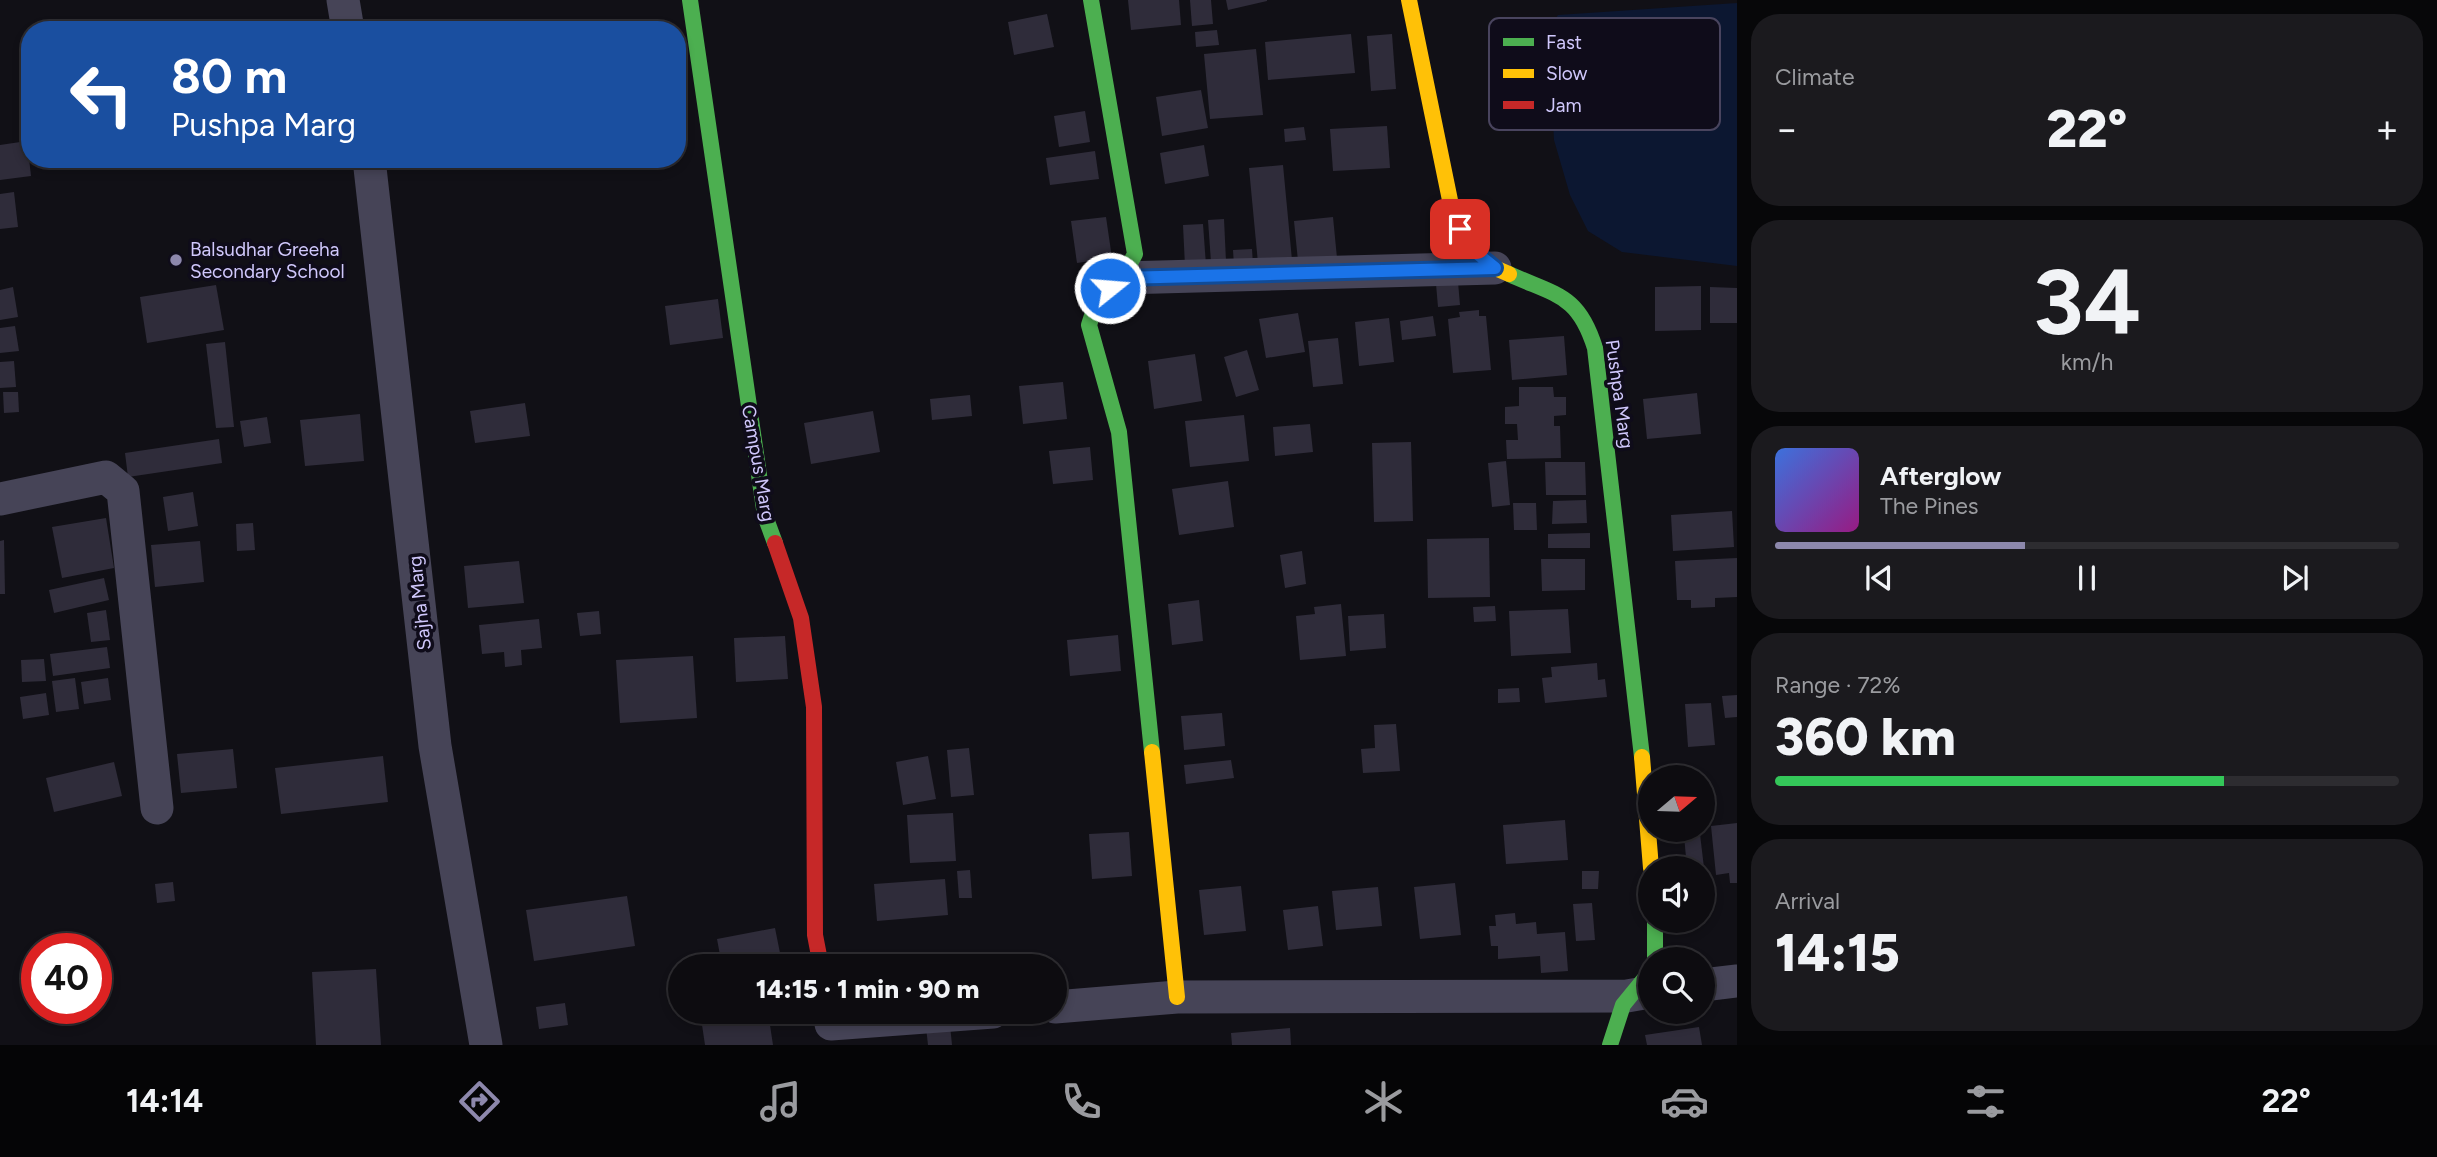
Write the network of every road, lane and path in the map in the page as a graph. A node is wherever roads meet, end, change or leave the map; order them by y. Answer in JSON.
{"nodes":[{"id":1,"x":343,"y":0,"type":"edge"},
{"id":2,"x":690,"y":0,"type":"edge"},
{"id":3,"x":1091,"y":0,"type":"edge"},
{"id":4,"x":1409,"y":0,"type":"edge"},
{"id":5,"x":346,"y":21,"type":"edge"},
{"id":6,"x":370,"y":168,"type":"edge"},
{"id":7,"x":1495,"y":268,"type":"junction"},
{"id":8,"x":1122,"y":278,"type":"junction"},
{"id":9,"x":0,"y":499,"type":"edge"},
{"id":10,"x":157,"y":808,"type":"dead end"},
{"id":11,"x":1650,"y":856,"type":"edge"},
{"id":12,"x":819,"y":954,"type":"edge"},
{"id":13,"x":1737,"y":981,"type":"edge"},
{"id":14,"x":1715,"y":984,"type":"edge"},
{"id":15,"x":1638,"y":994,"type":"edge"},
{"id":16,"x":1638,"y":995,"type":"edge"},
{"id":17,"x":1177,"y":998,"type":"junction"},
{"id":18,"x":1067,"y":1006,"type":"edge"},
{"id":19,"x":864,"y":1024,"type":"edge"},
{"id":20,"x":832,"y":1027,"type":"edge"},
{"id":21,"x":486,"y":1045,"type":"edge"},
{"id":22,"x":1610,"y":1045,"type":"edge"}],
"edges":[{"from":1,"to":5,"type":"street"},
{"from":2,"to":12,"type":"street","name":"Campus Marg"},
{"from":3,"to":8,"type":"street"},
{"from":4,"to":7,"type":"street","name":"Pushpa Marg"},
{"from":6,"to":21,"type":"street","name":"Sajha Marg"},
{"from":7,"to":8,"type":"street"},
{"from":7,"to":11,"type":"street","name":"Pushpa Marg"},
{"from":8,"to":17,"type":"street"},
{"from":9,"to":10,"type":"street"},
{"from":13,"to":14,"type":"street"},
{"from":15,"to":17,"type":"street"},
{"from":16,"to":22,"type":"street"},
{"from":17,"to":18,"type":"street"},
{"from":19,"to":20,"type":"street"}]}
